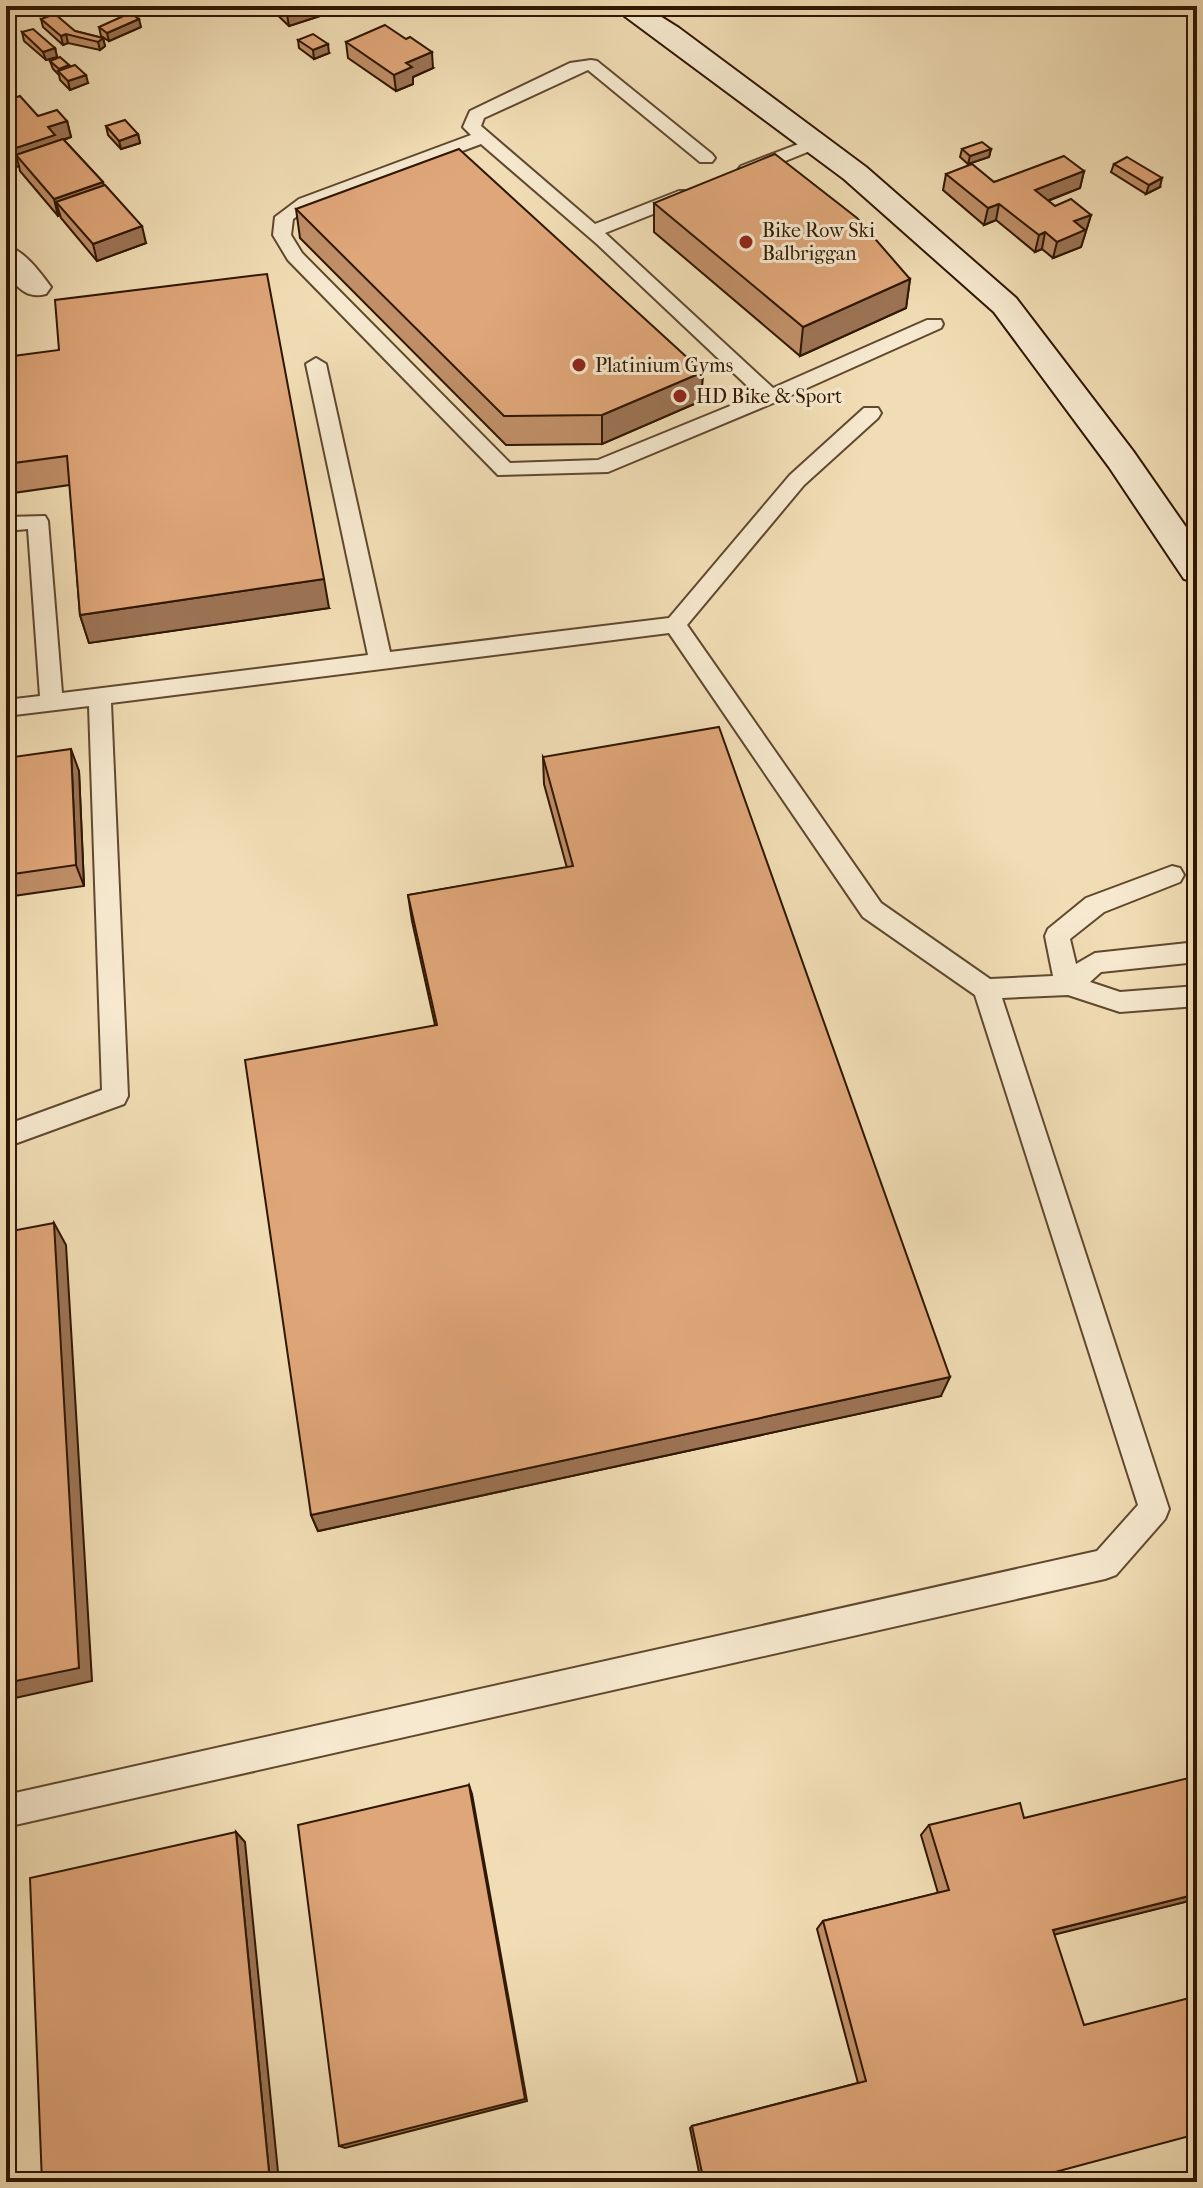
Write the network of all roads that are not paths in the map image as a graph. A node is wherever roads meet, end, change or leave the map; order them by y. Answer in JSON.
{"nodes":[{"id":1,"x":625,"y":6,"type":"edge"},
{"id":2,"x":483,"y":137,"type":"junction"},
{"id":3,"x":814,"y":143,"type":"junction"},
{"id":4,"x":706,"y":158,"type":"dead end"},
{"id":5,"x":730,"y":177,"type":"edge"},
{"id":6,"x":704,"y":187,"type":"edge"},
{"id":7,"x":593,"y":231,"type":"junction"},
{"id":8,"x":6,"y":255,"type":"edge"},
{"id":9,"x":35,"y":287,"type":"dead end"},
{"id":10,"x":934,"y":324,"type":"dead end"},
{"id":11,"x":316,"y":364,"type":"dead end"},
{"id":12,"x":771,"y":397,"type":"junction"},
{"id":13,"x":871,"y":413,"type":"dead end"},
{"id":14,"x":6,"y":524,"type":"edge"},
{"id":15,"x":1197,"y":570,"type":"edge"},
{"id":16,"x":675,"y":625,"type":"junction"},
{"id":17,"x":381,"y":662,"type":"junction"},
{"id":18,"x":100,"y":697,"type":"junction"},
{"id":19,"x":52,"y":702,"type":"junction"},
{"id":20,"x":6,"y":708,"type":"edge"},
{"id":21,"x":1172,"y":875,"type":"dead end"},
{"id":22,"x":1197,"y":952,"type":"edge"},
{"id":23,"x":1068,"y":985,"type":"junction"},
{"id":24,"x":986,"y":989,"type":"junction"},
{"id":25,"x":1197,"y":996,"type":"edge"},
{"id":26,"x":6,"y":1136,"type":"edge"},
{"id":27,"x":6,"y":1811,"type":"edge"}],
"edges":[{"from":1,"to":3,"type":"main road"},
{"from":2,"to":4,"type":"lane"},
{"from":2,"to":7,"type":"lane"},
{"from":2,"to":12,"type":"lane"},
{"from":3,"to":5,"type":"lane"},
{"from":3,"to":15,"type":"main road"},
{"from":6,"to":7,"type":"lane"},
{"from":7,"to":12,"type":"lane"},
{"from":8,"to":9,"type":"main road"},
{"from":10,"to":12,"type":"lane"},
{"from":11,"to":17,"type":"lane"},
{"from":13,"to":16,"type":"lane"},
{"from":14,"to":19,"type":"lane"},
{"from":16,"to":17,"type":"lane"},
{"from":16,"to":24,"type":"lane"},
{"from":17,"to":18,"type":"lane"},
{"from":18,"to":19,"type":"lane"},
{"from":18,"to":26,"type":"lane"},
{"from":19,"to":20,"type":"lane"},
{"from":21,"to":23,"type":"lane"},
{"from":22,"to":23,"type":"lane"},
{"from":23,"to":24,"type":"lane"},
{"from":23,"to":25,"type":"lane"},
{"from":24,"to":27,"type":"lane"}]}
